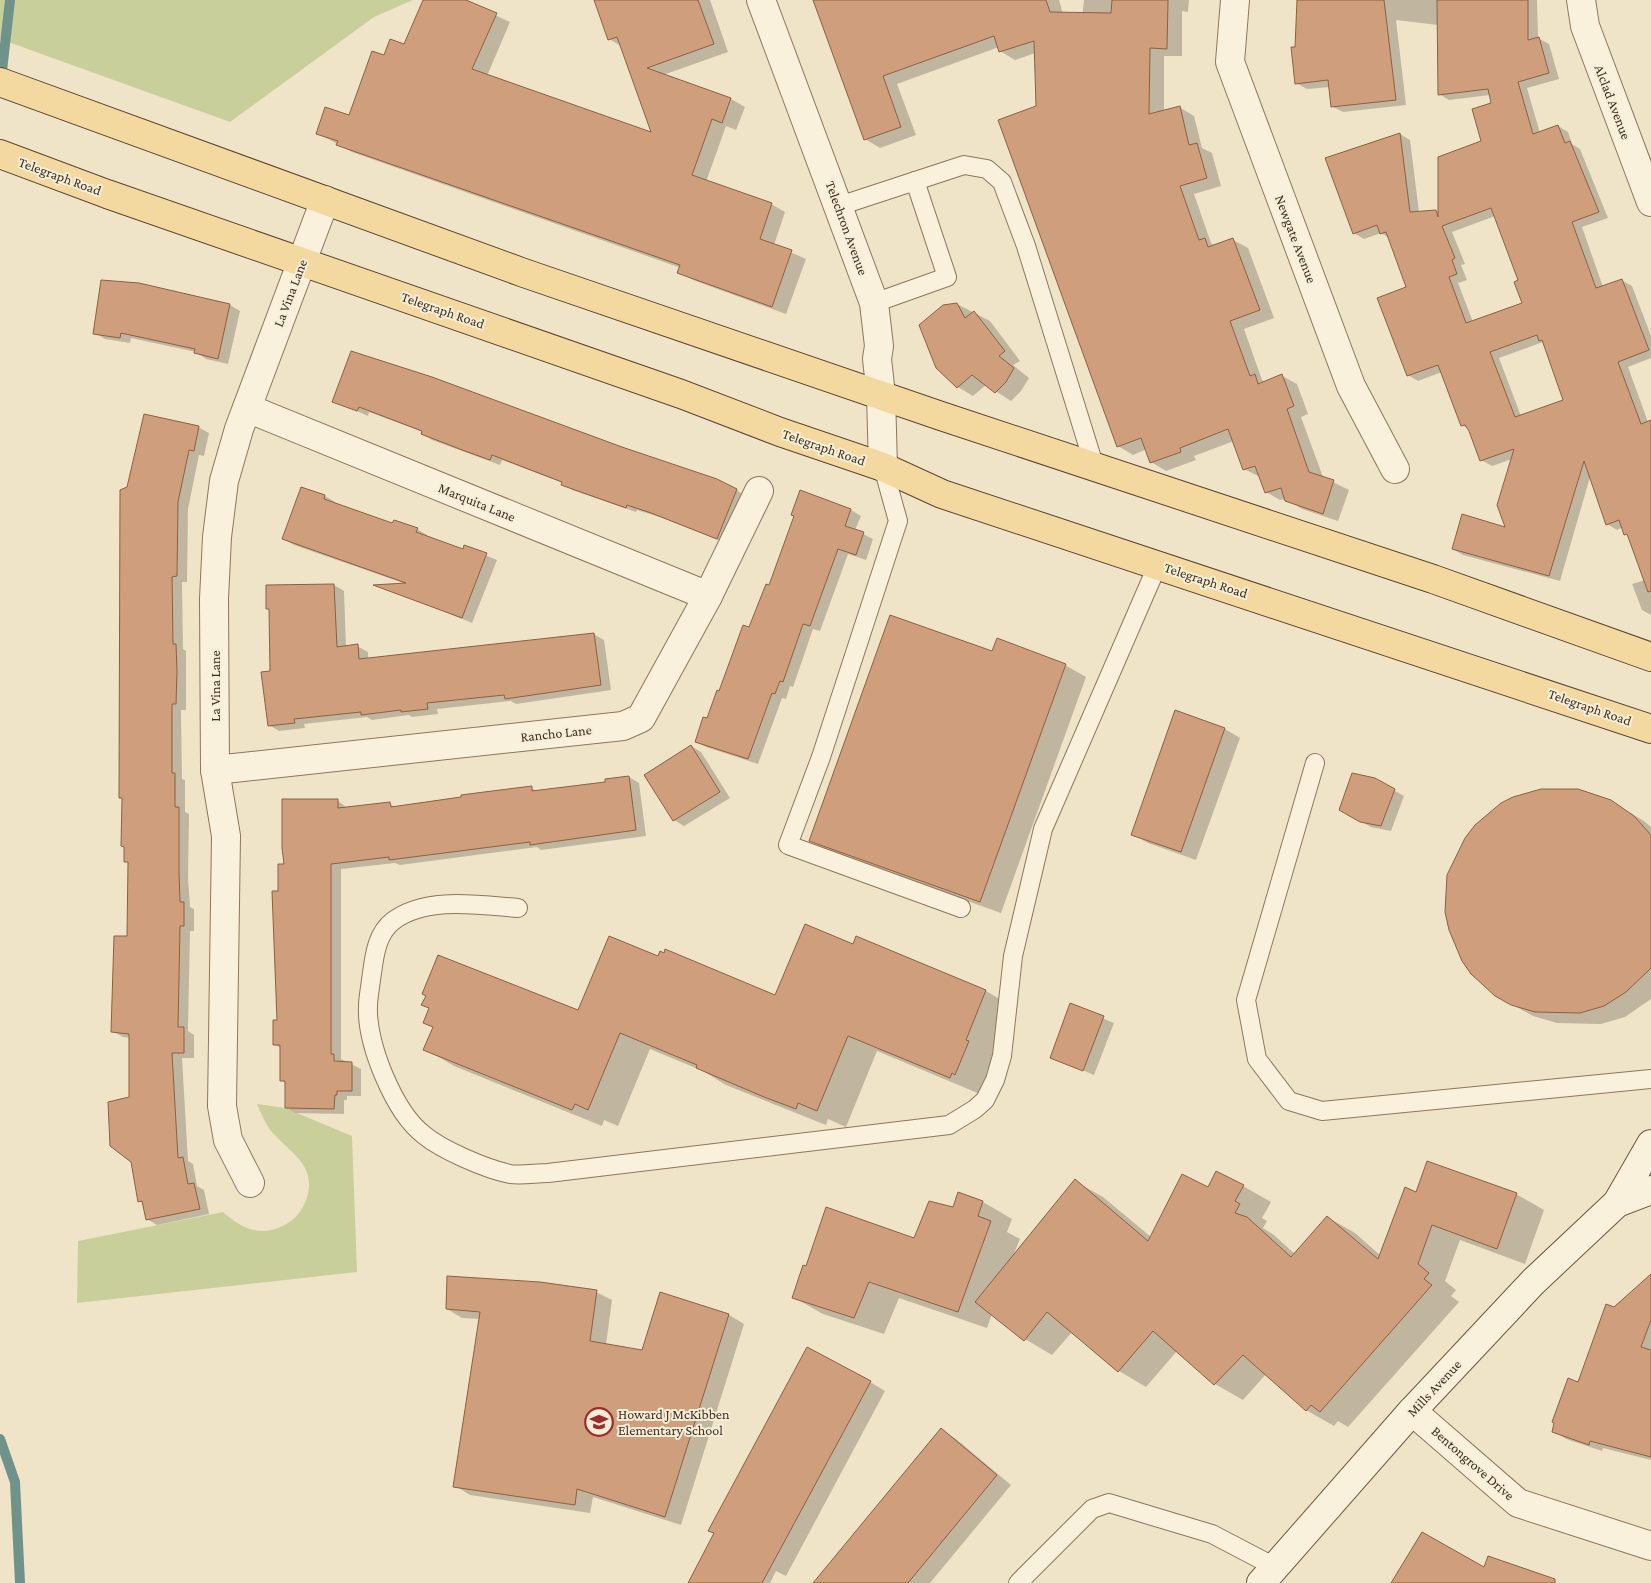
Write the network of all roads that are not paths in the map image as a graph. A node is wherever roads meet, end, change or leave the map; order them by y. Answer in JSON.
{"nodes":[{"id":1,"x":761,"y":0,"type":"edge"},
{"id":2,"x":1235,"y":0,"type":"edge"},
{"id":3,"x":1580,"y":0,"type":"edge"},
{"id":4,"x":0,"y":82,"type":"edge"},
{"id":5,"x":0,"y":154,"type":"edge"},
{"id":6,"x":915,"y":181,"type":"junction"},
{"id":7,"x":325,"y":200,"type":"junction"},
{"id":8,"x":1651,"y":202,"type":"edge"},
{"id":9,"x":839,"y":206,"type":"junction"},
{"id":10,"x":303,"y":261,"type":"junction"},
{"id":11,"x":874,"y":302,"type":"junction"},
{"id":12,"x":881,"y":395,"type":"junction"},
{"id":13,"x":247,"y":408,"type":"junction"},
{"id":14,"x":883,"y":467,"type":"junction"},
{"id":15,"x":1095,"y":468,"type":"junction"},
{"id":16,"x":1395,"y":469,"type":"dead end"},
{"id":17,"x":759,"y":491,"type":"dead end"},
{"id":18,"x":1158,"y":564,"type":"junction"},
{"id":19,"x":708,"y":596,"type":"junction"},
{"id":20,"x":1651,"y":657,"type":"edge"},
{"id":21,"x":1651,"y":729,"type":"edge"},
{"id":22,"x":1315,"y":763,"type":"dead end"},
{"id":23,"x":215,"y":770,"type":"junction"},
{"id":24,"x":518,"y":908,"type":"dead end"},
{"id":25,"x":961,"y":908,"type":"dead end"},
{"id":26,"x":1651,"y":1079,"type":"edge"},
{"id":27,"x":1651,"y":1144,"type":"edge"},
{"id":28,"x":250,"y":1183,"type":"dead end"},
{"id":29,"x":1651,"y":1190,"type":"edge"},
{"id":30,"x":1617,"y":1203,"type":"junction"},
{"id":31,"x":1412,"y":1411,"type":"junction"},
{"id":32,"x":1651,"y":1546,"type":"edge"},
{"id":33,"x":1268,"y":1575,"type":"edge"},
{"id":34,"x":1018,"y":1583,"type":"edge"}],
"edges":[{"from":1,"to":9,"type":"street","name":"Telechron Avenue"},
{"from":2,"to":16,"type":"street","name":"Newgate Avenue"},
{"from":3,"to":8,"type":"street","name":"Alclad Avenue"},
{"from":4,"to":7,"type":"main road"},
{"from":5,"to":10,"type":"main road","name":"Telegraph Road"},
{"from":6,"to":9,"type":"lane"},
{"from":6,"to":11,"type":"lane"},
{"from":6,"to":15,"type":"lane"},
{"from":7,"to":10,"type":"street","name":"La Vina Lane"},
{"from":7,"to":12,"type":"main road"},
{"from":9,"to":11,"type":"street","name":"Telechron Avenue"},
{"from":10,"to":13,"type":"street","name":"La Vina Lane"},
{"from":10,"to":14,"type":"main road","name":"Telegraph Road"},
{"from":11,"to":12,"type":"street","name":"Telechron Avenue"},
{"from":12,"to":14,"type":"street","name":"Telechron Avenue"},
{"from":12,"to":15,"type":"main road"},
{"from":13,"to":19,"type":"street","name":"Marquita Lane"},
{"from":13,"to":23,"type":"street","name":"La Vina Lane"},
{"from":14,"to":18,"type":"main road","name":"Telegraph Road"},
{"from":14,"to":25,"type":"lane"},
{"from":15,"to":20,"type":"main road"},
{"from":17,"to":19,"type":"street","name":"Rancho Lane"},
{"from":18,"to":21,"type":"main road","name":"Telegraph Road"},
{"from":18,"to":24,"type":"lane"},
{"from":19,"to":23,"type":"street","name":"Rancho Lane"},
{"from":22,"to":26,"type":"lane"},
{"from":23,"to":28,"type":"street","name":"La Vina Lane"},
{"from":27,"to":30,"type":"street","name":"Mills Avenue"},
{"from":29,"to":30,"type":"street","name":"Mills Avenue"},
{"from":30,"to":31,"type":"street","name":"Mills Avenue"},
{"from":31,"to":32,"type":"street","name":"Bentongrove Drive"},
{"from":31,"to":33,"type":"street","name":"Mills Avenue"},
{"from":33,"to":34,"type":"lane"}]}
